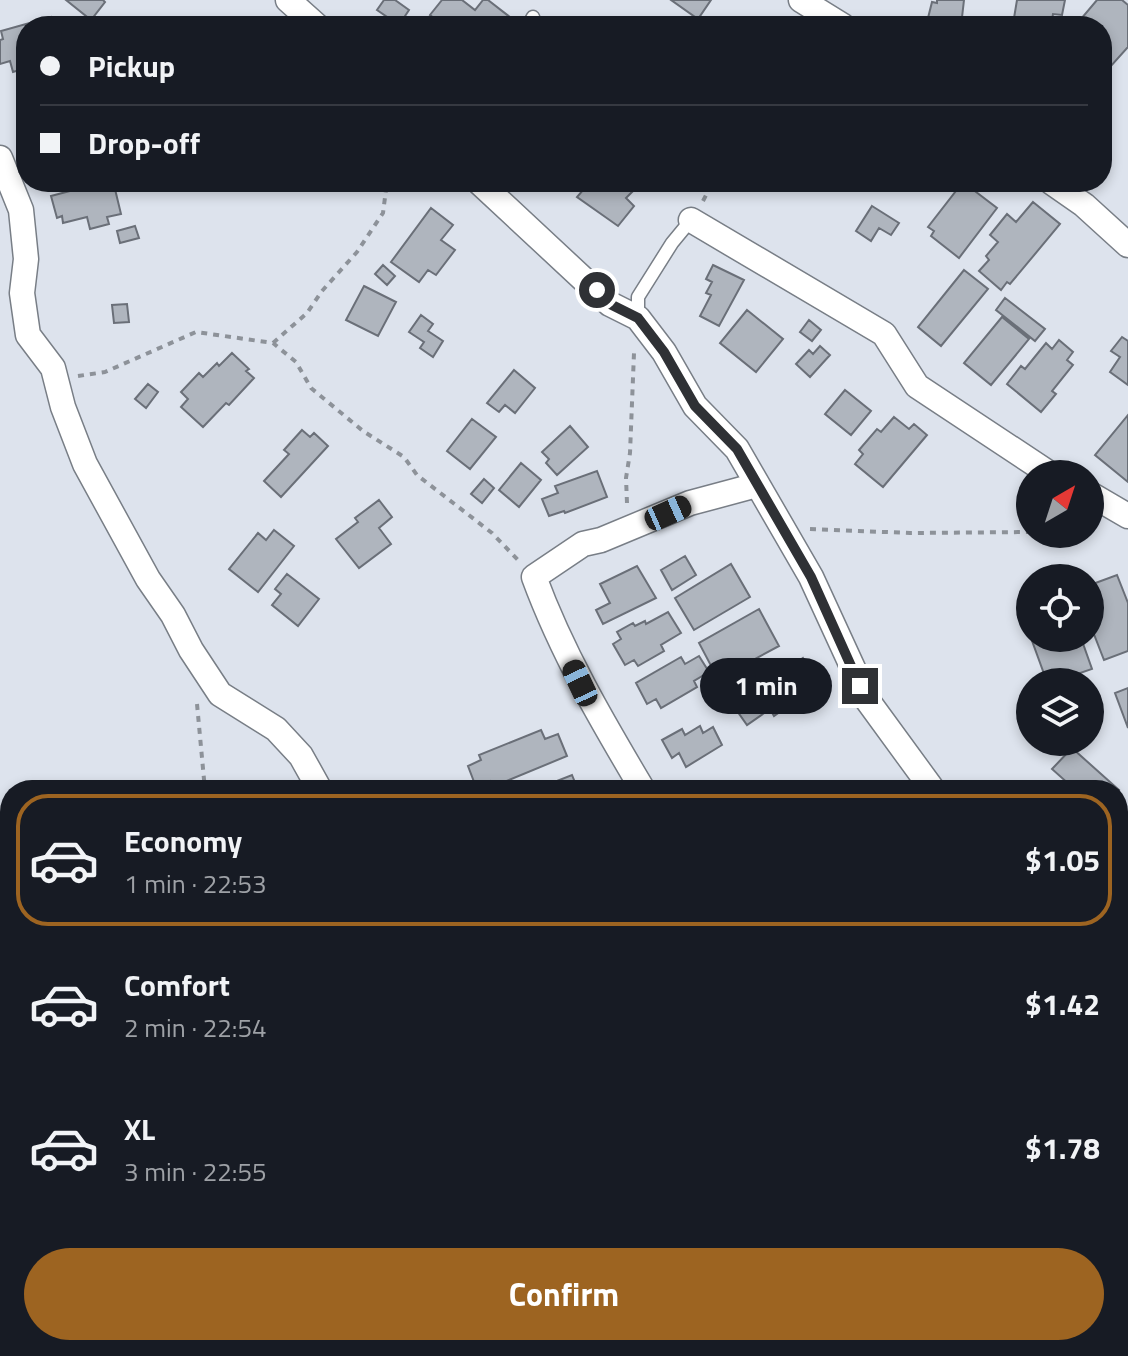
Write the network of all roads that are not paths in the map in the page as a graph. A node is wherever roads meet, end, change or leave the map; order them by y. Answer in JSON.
{"nodes":[{"id":1,"x":288,"y":0,"type":"edge"},
{"id":2,"x":801,"y":0,"type":"edge"},
{"id":3,"x":306,"y":16,"type":"edge"},
{"id":4,"x":827,"y":16,"type":"edge"},
{"id":5,"x":0,"y":158,"type":"edge"},
{"id":6,"x":490,"y":192,"type":"edge"},
{"id":7,"x":1065,"y":192,"type":"edge"},
{"id":8,"x":691,"y":220,"type":"joint"},
{"id":9,"x":1128,"y":245,"type":"edge"},
{"id":10,"x":638,"y":318,"type":"junction"},
{"id":11,"x":1029,"y":460,"type":"edge"},
{"id":12,"x":757,"y":485,"type":"junction"},
{"id":13,"x":1104,"y":502,"type":"edge"},
{"id":14,"x":1128,"y":516,"type":"edge"},
{"id":15,"x":314,"y":780,"type":"edge"},
{"id":16,"x":637,"y":780,"type":"edge"},
{"id":17,"x":926,"y":780,"type":"edge"}],
"edges":[{"from":1,"to":3,"type":"street"},
{"from":2,"to":4,"type":"street"},
{"from":5,"to":15,"type":"street"},
{"from":6,"to":10,"type":"street"},
{"from":7,"to":9,"type":"street"},
{"from":8,"to":10,"type":"lane"},
{"from":8,"to":11,"type":"street"},
{"from":10,"to":12,"type":"street"},
{"from":12,"to":16,"type":"street"},
{"from":12,"to":17,"type":"street"},
{"from":13,"to":14,"type":"street"}]}
